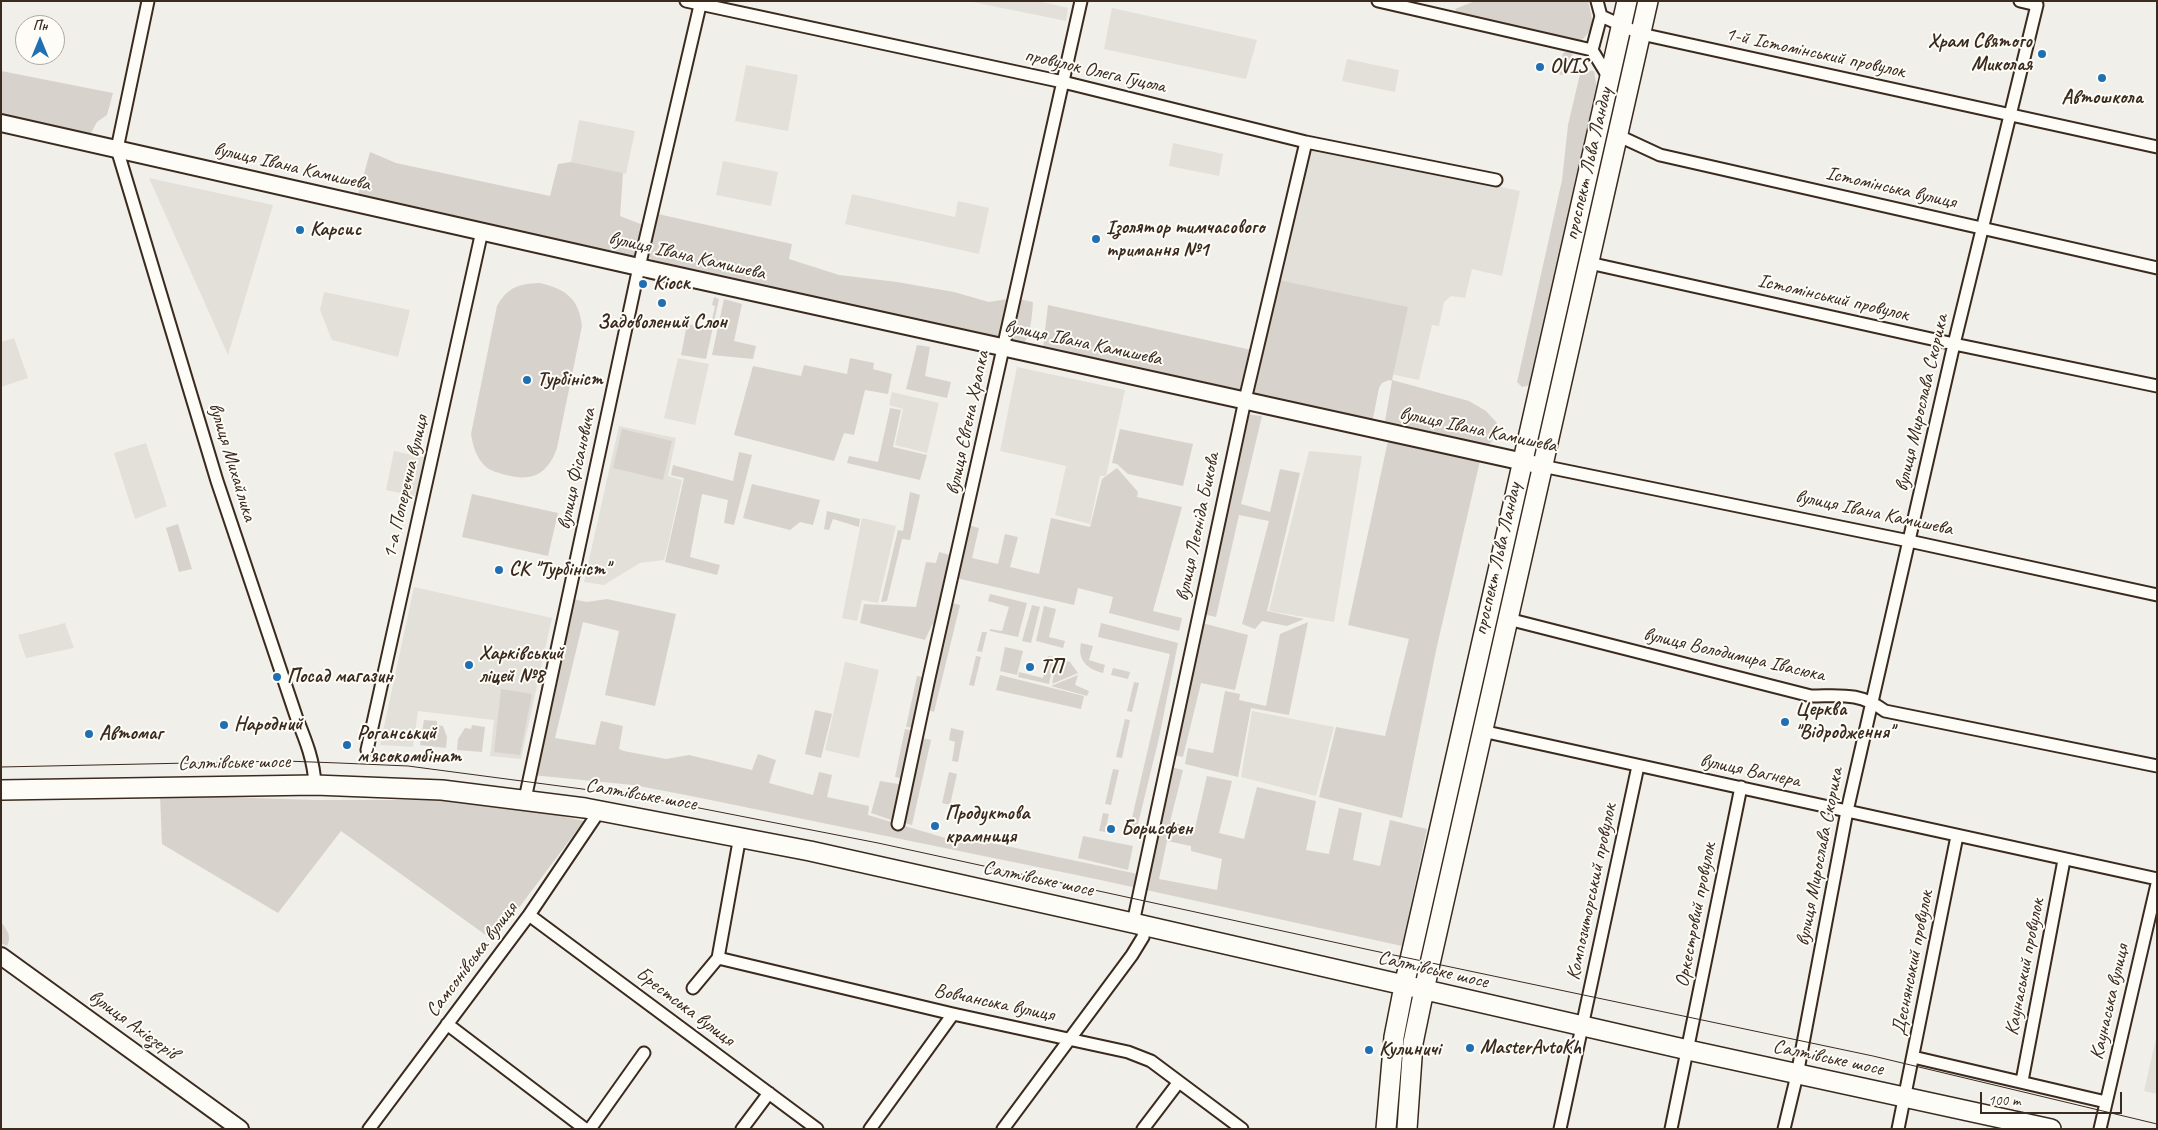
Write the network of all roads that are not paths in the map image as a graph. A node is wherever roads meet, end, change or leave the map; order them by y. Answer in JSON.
{"nodes":[{"id":1,"x":148,"y":1,"type":"edge"},
{"id":2,"x":686,"y":1,"type":"edge"},
{"id":3,"x":1081,"y":1,"type":"edge"},
{"id":4,"x":1378,"y":1,"type":"edge"},
{"id":5,"x":1597,"y":1,"type":"edge"},
{"id":6,"x":1627,"y":1,"type":"edge"},
{"id":7,"x":1648,"y":1,"type":"edge"},
{"id":8,"x":2020,"y":1,"type":"edge"},
{"id":9,"x":701,"y":2,"type":"edge"},
{"id":10,"x":1601,"y":16,"type":"junction"},
{"id":11,"x":1621,"y":26,"type":"junction"},
{"id":12,"x":1641,"y":34,"type":"junction"},
{"id":13,"x":1592,"y":50,"type":"junction"},
{"id":14,"x":1610,"y":79,"type":"junction"},
{"id":15,"x":1063,"y":82,"type":"junction"},
{"id":16,"x":2009,"y":115,"type":"junction"},
{"id":17,"x":1,"y":123,"type":"edge"},
{"id":18,"x":1619,"y":136,"type":"junction"},
{"id":19,"x":1306,"y":142,"type":"junction"},
{"id":20,"x":2157,"y":147,"type":"edge"},
{"id":21,"x":117,"y":149,"type":"junction"},
{"id":22,"x":1496,"y":180,"type":"dead end"},
{"id":23,"x":1982,"y":228,"type":"junction"},
{"id":24,"x":482,"y":231,"type":"junction"},
{"id":25,"x":1589,"y":263,"type":"junction"},
{"id":26,"x":639,"y":268,"type":"junction"},
{"id":27,"x":2157,"y":268,"type":"edge"},
{"id":28,"x":1954,"y":344,"type":"junction"},
{"id":29,"x":1003,"y":347,"type":"junction"},
{"id":30,"x":2157,"y":386,"type":"edge"},
{"id":31,"x":1245,"y":400,"type":"junction"},
{"id":32,"x":1523,"y":462,"type":"junction"},
{"id":33,"x":1542,"y":466,"type":"junction"},
{"id":34,"x":1909,"y":541,"type":"junction"},
{"id":35,"x":2157,"y":596,"type":"edge"},
{"id":36,"x":1508,"y":619,"type":"junction"},
{"id":37,"x":1873,"y":702,"type":"junction"},
{"id":38,"x":1482,"y":731,"type":"junction"},
{"id":39,"x":367,"y":750,"type":"dead end"},
{"id":40,"x":1638,"y":766,"type":"junction"},
{"id":41,"x":2157,"y":766,"type":"edge"},
{"id":42,"x":315,"y":785,"type":"junction"},
{"id":43,"x":1741,"y":788,"type":"junction"},
{"id":44,"x":1,"y":790,"type":"edge"},
{"id":45,"x":525,"y":799,"type":"junction"},
{"id":46,"x":600,"y":810,"type":"junction"},
{"id":47,"x":1847,"y":811,"type":"junction"},
{"id":48,"x":898,"y":824,"type":"dead end"},
{"id":49,"x":740,"y":836,"type":"junction"},
{"id":50,"x":1957,"y":836,"type":"junction"},
{"id":51,"x":2064,"y":860,"type":"junction"},
{"id":52,"x":2157,"y":879,"type":"edge"},
{"id":53,"x":2157,"y":884,"type":"edge"},
{"id":54,"x":529,"y":915,"type":"junction"},
{"id":55,"x":1139,"y":924,"type":"junction"},
{"id":56,"x":1,"y":956,"type":"edge"},
{"id":57,"x":718,"y":958,"type":"junction"},
{"id":58,"x":1404,"y":986,"type":"junction"},
{"id":59,"x":693,"y":988,"type":"dead end"},
{"id":60,"x":1424,"y":990,"type":"junction"},
{"id":61,"x":953,"y":1014,"type":"junction"},
{"id":62,"x":448,"y":1024,"type":"junction"},
{"id":63,"x":1582,"y":1027,"type":"junction"},
{"id":64,"x":1070,"y":1038,"type":"junction"},
{"id":65,"x":1688,"y":1050,"type":"junction"},
{"id":66,"x":644,"y":1053,"type":"dead end"},
{"id":67,"x":1913,"y":1056,"type":"junction"},
{"id":68,"x":1797,"y":1075,"type":"junction"},
{"id":69,"x":2022,"y":1081,"type":"junction"},
{"id":70,"x":1178,"y":1083,"type":"junction"},
{"id":71,"x":769,"y":1093,"type":"junction"},
{"id":72,"x":1905,"y":1097,"type":"junction"},
{"id":73,"x":2106,"y":1102,"type":"junction"},
{"id":74,"x":2013,"y":1124,"type":"edge"},
{"id":75,"x":240,"y":1129,"type":"edge"},
{"id":76,"x":369,"y":1129,"type":"edge"},
{"id":77,"x":585,"y":1129,"type":"edge"},
{"id":78,"x":590,"y":1129,"type":"edge"},
{"id":79,"x":742,"y":1129,"type":"edge"},
{"id":80,"x":817,"y":1129,"type":"edge"},
{"id":81,"x":870,"y":1129,"type":"edge"},
{"id":82,"x":1003,"y":1129,"type":"edge"},
{"id":83,"x":1144,"y":1129,"type":"edge"},
{"id":84,"x":1242,"y":1129,"type":"edge"},
{"id":85,"x":1386,"y":1129,"type":"edge"},
{"id":86,"x":1407,"y":1129,"type":"edge"},
{"id":87,"x":1560,"y":1129,"type":"edge"},
{"id":88,"x":1670,"y":1129,"type":"edge"},
{"id":89,"x":1784,"y":1129,"type":"edge"},
{"id":90,"x":1898,"y":1129,"type":"edge"},
{"id":91,"x":2051,"y":1129,"type":"edge"},
{"id":92,"x":2100,"y":1129,"type":"edge"}],
"edges":[{"from":1,"to":21,"type":"street"},
{"from":2,"to":9,"type":"street","name":"провулок Олега Гуцола"},
{"from":3,"to":15,"type":"street","name":"вулиця Євгена Храпка"},
{"from":4,"to":13,"type":"street"},
{"from":5,"to":10,"type":"street"},
{"from":6,"to":11,"type":"main road","name":"проспект Льва Ландау"},
{"from":7,"to":12,"type":"main road","name":"проспект Льва Ландау"},
{"from":8,"to":16,"type":"street","name":"вулиця Мирослава Скорика"},
{"from":9,"to":15,"type":"street","name":"провулок Олега Гуцола"},
{"from":9,"to":26,"type":"street","name":"вулиця Фісановича"},
{"from":10,"to":11,"type":"street","name":"1-й Істомінський провулок"},
{"from":10,"to":13,"type":"street"},
{"from":11,"to":12,"type":"street","name":"1-й Істомінський провулок"},
{"from":11,"to":14,"type":"main road","name":"проспект Льва Ландау"},
{"from":12,"to":16,"type":"street","name":"1-й Істомінський провулок"},
{"from":12,"to":18,"type":"main road","name":"проспект Льва Ландау"},
{"from":13,"to":14,"type":"street"},
{"from":14,"to":32,"type":"main road","name":"проспект Льва Ландау"},
{"from":15,"to":19,"type":"street","name":"провулок Олега Гуцола"},
{"from":15,"to":29,"type":"street","name":"вулиця Євгена Храпка"},
{"from":16,"to":20,"type":"street","name":"1-й Істомінський провулок"},
{"from":16,"to":23,"type":"street","name":"вулиця Мирослава Скорика"},
{"from":17,"to":21,"type":"street","name":"вулиця Івана Камишева"},
{"from":18,"to":23,"type":"street","name":"Істомінська вулиця"},
{"from":18,"to":25,"type":"main road","name":"проспект Льва Ландау"},
{"from":19,"to":22,"type":"street","name":"провулок Олега Гуцола"},
{"from":19,"to":31,"type":"street","name":"вулиця Леоніда Бикова"},
{"from":21,"to":24,"type":"street","name":"вулиця Івана Камишева"},
{"from":21,"to":42,"type":"street","name":"вулиця Михайлика"},
{"from":23,"to":27,"type":"street","name":"Істомінська вулиця"},
{"from":23,"to":28,"type":"street","name":"вулиця Мирослава Скорика"},
{"from":24,"to":26,"type":"street","name":"вулиця Івана Камишева"},
{"from":24,"to":39,"type":"street","name":"1-а Поперечна вулиця"},
{"from":25,"to":28,"type":"street","name":"Істомінський провулок"},
{"from":25,"to":33,"type":"main road","name":"проспект Льва Ландау"},
{"from":26,"to":29,"type":"street","name":"вулиця Івана Камишева"},
{"from":26,"to":45,"type":"street","name":"вулиця Фісановича"},
{"from":28,"to":30,"type":"street","name":"Істомінський провулок"},
{"from":28,"to":34,"type":"street","name":"вулиця Мирослава Скорика"},
{"from":29,"to":31,"type":"street","name":"вулиця Івана Камишева"},
{"from":29,"to":48,"type":"street","name":"вулиця Євгена Храпка"},
{"from":31,"to":32,"type":"street","name":"вулиця Івана Камишева"},
{"from":31,"to":55,"type":"street","name":"вулиця Леоніда Бикова"},
{"from":32,"to":33,"type":"street","name":"вулиця Івана Камишева"},
{"from":32,"to":58,"type":"main road","name":"проспект Льва Ландау"},
{"from":33,"to":34,"type":"street","name":"вулиця Івана Камишева"},
{"from":33,"to":36,"type":"main road","name":"проспект Льва Ландау"},
{"from":34,"to":35,"type":"street","name":"вулиця Івана Камишева"},
{"from":34,"to":37,"type":"street","name":"вулиця Мирослава Скорика"},
{"from":36,"to":37,"type":"street","name":"вулиця Володимира Івасюка"},
{"from":36,"to":38,"type":"main road","name":"проспект Льва Ландау"},
{"from":37,"to":41,"type":"street","name":"вулиця Володимира Івасюка"},
{"from":37,"to":47,"type":"street","name":"вулиця Мирослава Скорика"},
{"from":38,"to":40,"type":"street","name":"вулиця Вагнера"},
{"from":38,"to":60,"type":"main road","name":"проспект Льва Ландау"},
{"from":40,"to":43,"type":"street","name":"вулиця Вагнера"},
{"from":40,"to":63,"type":"street","name":"Композиторський провулок"},
{"from":42,"to":44,"type":"main road","name":"Салтівське шосе"},
{"from":42,"to":45,"type":"main road","name":"Салтівське шосе"},
{"from":43,"to":47,"type":"street","name":"вулиця Вагнера"},
{"from":43,"to":65,"type":"street","name":"Оркестровий провулок"},
{"from":45,"to":46,"type":"main road","name":"Салтівське шосе"},
{"from":46,"to":49,"type":"main road","name":"Салтівське шосе"},
{"from":46,"to":54,"type":"street","name":"Самсонівська вулиця"},
{"from":47,"to":50,"type":"street","name":"вулиця Вагнера"},
{"from":47,"to":68,"type":"street","name":"вулиця Мирослава Скорика"},
{"from":49,"to":55,"type":"main road","name":"Салтівське шосе"},
{"from":49,"to":57,"type":"street"},
{"from":50,"to":51,"type":"street","name":"вулиця Вагнера"},
{"from":50,"to":67,"type":"street","name":"Деснянський провулок"},
{"from":51,"to":52,"type":"street","name":"вулиця Вагнера"},
{"from":51,"to":69,"type":"street","name":"Каунаський провулок"},
{"from":53,"to":73,"type":"street","name":"Каунаська вулиця"},
{"from":54,"to":62,"type":"street","name":"Самсонівська вулиця"},
{"from":54,"to":71,"type":"street","name":"Брестська вулиця"},
{"from":55,"to":58,"type":"main road","name":"Салтівське шосе"},
{"from":55,"to":64,"type":"street","name":"вулиця Леоніда Бикова"},
{"from":56,"to":75,"type":"street","name":"вулиця Ахієзерів"},
{"from":57,"to":59,"type":"street"},
{"from":57,"to":61,"type":"street","name":"Вовчанська вулиця"},
{"from":58,"to":60,"type":"main road","name":"Салтівське шосе"},
{"from":58,"to":85,"type":"main road","name":"проспект Льва Ландау"},
{"from":60,"to":63,"type":"main road","name":"Салтівське шосе"},
{"from":60,"to":86,"type":"main road","name":"проспект Льва Ландау"},
{"from":61,"to":64,"type":"street","name":"Вовчанська вулиця"},
{"from":61,"to":81,"type":"street"},
{"from":62,"to":76,"type":"street","name":"Самсонівська вулиця"},
{"from":62,"to":77,"type":"street"},
{"from":63,"to":65,"type":"main road","name":"Салтівське шосе"},
{"from":63,"to":87,"type":"street","name":"Композиторський провулок"},
{"from":64,"to":70,"type":"street","name":"Вовчанська вулиця"},
{"from":64,"to":82,"type":"street","name":"вулиця Леоніда Бикова"},
{"from":65,"to":68,"type":"main road","name":"Салтівське шосе"},
{"from":65,"to":88,"type":"street","name":"Оркестровий провулок"},
{"from":66,"to":78,"type":"street"},
{"from":67,"to":69,"type":"street"},
{"from":67,"to":72,"type":"street","name":"Деснянський провулок"},
{"from":68,"to":72,"type":"main road","name":"Салтівське шосе"},
{"from":68,"to":89,"type":"street","name":"вулиця Мирослава Скорика"},
{"from":69,"to":73,"type":"street"},
{"from":70,"to":83,"type":"street"},
{"from":70,"to":84,"type":"street","name":"Вовчанська вулиця"},
{"from":71,"to":79,"type":"street"},
{"from":71,"to":80,"type":"street","name":"Брестська вулиця"},
{"from":72,"to":74,"type":"main road","name":"Салтівське шосе"},
{"from":72,"to":90,"type":"street","name":"Деснянський провулок"},
{"from":73,"to":92,"type":"street","name":"Каунаська вулиця"},
{"from":74,"to":91,"type":"main road","name":"Салтівське шосе"}]}
